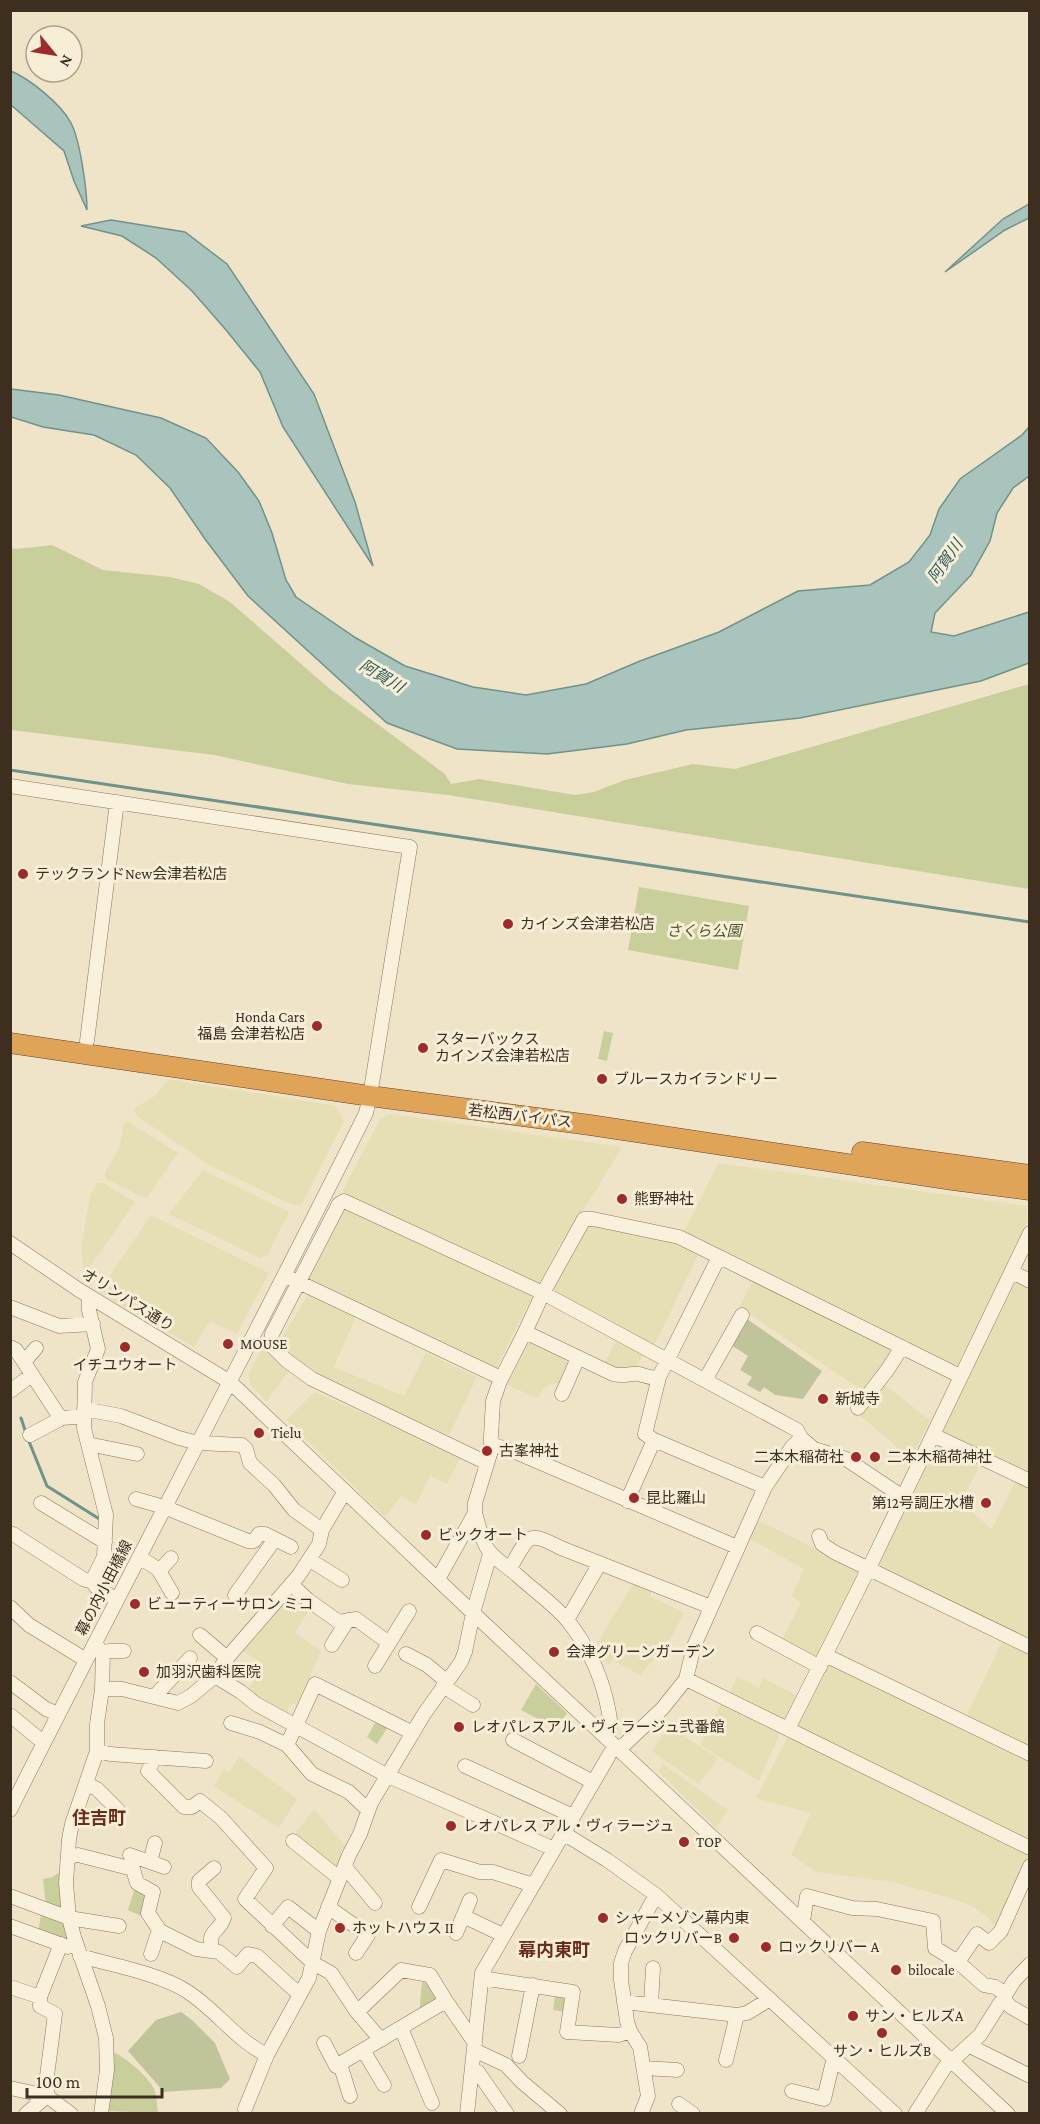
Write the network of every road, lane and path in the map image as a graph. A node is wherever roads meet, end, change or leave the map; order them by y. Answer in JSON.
{"nodes":[{"id":1,"x":10,"y":786,"type":"edge"},
{"id":2,"x":117,"y":802,"type":"junction"},
{"id":3,"x":10,"y":1030,"type":"edge"},
{"id":4,"x":87,"y":1041,"type":"junction"},
{"id":5,"x":10,"y":1043,"type":"edge"},
{"id":6,"x":371,"y":1090,"type":"junction"},
{"id":7,"x":1029,"y":1175,"type":"edge"},
{"id":8,"x":1029,"y":1190,"type":"edge"},
{"id":9,"x":1029,"y":1233,"type":"edge"},
{"id":10,"x":10,"y":1243,"type":"edge"},
{"id":11,"x":719,"y":1257,"type":"junction"},
{"id":12,"x":1012,"y":1272,"type":"junction"},
{"id":13,"x":285,"y":1276,"type":"junction"},
{"id":14,"x":1029,"y":1281,"type":"edge"},
{"id":15,"x":300,"y":1282,"type":"junction"},
{"id":16,"x":543,"y":1293,"type":"junction"},
{"id":17,"x":89,"y":1296,"type":"junction"},
{"id":18,"x":10,"y":1307,"type":"edge"},
{"id":19,"x":742,"y":1315,"type":"dead end"},
{"id":20,"x":93,"y":1324,"type":"junction"},
{"id":21,"x":525,"y":1332,"type":"junction"},
{"id":22,"x":10,"y":1347,"type":"edge"},
{"id":23,"x":902,"y":1347,"type":"junction"},
{"id":24,"x":36,"y":1348,"type":"dead end"},
{"id":25,"x":578,"y":1358,"type":"junction"},
{"id":26,"x":668,"y":1360,"type":"junction"},
{"id":27,"x":24,"y":1362,"type":"junction"},
{"id":28,"x":32,"y":1375,"type":"junction"},
{"id":29,"x":960,"y":1376,"type":"junction"},
{"id":30,"x":659,"y":1377,"type":"junction"},
{"id":31,"x":501,"y":1378,"type":"junction"},
{"id":32,"x":705,"y":1380,"type":"junction"},
{"id":33,"x":230,"y":1382,"type":"junction"},
{"id":34,"x":10,"y":1390,"type":"edge"},
{"id":35,"x":562,"y":1394,"type":"dead end"},
{"id":36,"x":858,"y":1408,"type":"dead end"},
{"id":37,"x":84,"y":1412,"type":"junction"},
{"id":38,"x":61,"y":1419,"type":"junction"},
{"id":39,"x":30,"y":1435,"type":"dead end"},
{"id":40,"x":933,"y":1435,"type":"junction"},
{"id":41,"x":801,"y":1438,"type":"junction"},
{"id":42,"x":654,"y":1440,"type":"junction"},
{"id":43,"x":198,"y":1443,"type":"junction"},
{"id":44,"x":88,"y":1444,"type":"junction"},
{"id":45,"x":491,"y":1444,"type":"junction"},
{"id":46,"x":137,"y":1454,"type":"dead end"},
{"id":47,"x":487,"y":1463,"type":"junction"},
{"id":48,"x":1029,"y":1481,"type":"edge"},
{"id":49,"x":765,"y":1487,"type":"junction"},
{"id":50,"x":345,"y":1491,"type":"junction"},
{"id":51,"x":903,"y":1497,"type":"junction"},
{"id":52,"x":136,"y":1499,"type":"dead end"},
{"id":53,"x":627,"y":1501,"type":"junction"},
{"id":54,"x":41,"y":1503,"type":"dead end"},
{"id":55,"x":164,"y":1507,"type":"junction"},
{"id":56,"x":475,"y":1513,"type":"junction"},
{"id":57,"x":322,"y":1530,"type":"junction"},
{"id":58,"x":13,"y":1534,"type":"dead end"},
{"id":59,"x":819,"y":1536,"type":"dead end"},
{"id":60,"x":275,"y":1539,"type":"junction"},
{"id":61,"x":105,"y":1542,"type":"junction"},
{"id":62,"x":291,"y":1547,"type":"dead end"},
{"id":63,"x":737,"y":1547,"type":"junction"},
{"id":64,"x":490,"y":1554,"type":"junction"},
{"id":65,"x":139,"y":1557,"type":"junction"},
{"id":66,"x":171,"y":1558,"type":"dead end"},
{"id":67,"x":310,"y":1560,"type":"junction"},
{"id":68,"x":600,"y":1563,"type":"junction"},
{"id":69,"x":510,"y":1568,"type":"junction"},
{"id":70,"x":869,"y":1568,"type":"junction"},
{"id":71,"x":159,"y":1571,"type":"junction"},
{"id":72,"x":342,"y":1580,"type":"dead end"},
{"id":73,"x":438,"y":1580,"type":"junction"},
{"id":74,"x":93,"y":1582,"type":"junction"},
{"id":75,"x":291,"y":1584,"type":"junction"},
{"id":76,"x":172,"y":1593,"type":"dead end"},
{"id":77,"x":235,"y":1595,"type":"dead end"},
{"id":78,"x":117,"y":1600,"type":"junction"},
{"id":79,"x":10,"y":1607,"type":"edge"},
{"id":80,"x":711,"y":1607,"type":"junction"},
{"id":81,"x":409,"y":1611,"type":"dead end"},
{"id":82,"x":473,"y":1613,"type":"junction"},
{"id":83,"x":348,"y":1620,"type":"junction"},
{"id":84,"x":567,"y":1620,"type":"junction"},
{"id":85,"x":757,"y":1633,"type":"dead end"},
{"id":86,"x":200,"y":1635,"type":"dead end"},
{"id":87,"x":389,"y":1643,"type":"junction"},
{"id":88,"x":332,"y":1645,"type":"dead end"},
{"id":89,"x":1029,"y":1647,"type":"edge"},
{"id":90,"x":99,"y":1648,"type":"junction"},
{"id":91,"x":124,"y":1651,"type":"dead end"},
{"id":92,"x":406,"y":1654,"type":"dead end"},
{"id":93,"x":190,"y":1658,"type":"dead end"},
{"id":94,"x":227,"y":1658,"type":"junction"},
{"id":95,"x":86,"y":1660,"type":"junction"},
{"id":96,"x":823,"y":1661,"type":"junction"},
{"id":97,"x":375,"y":1666,"type":"dead end"},
{"id":98,"x":215,"y":1676,"type":"junction"},
{"id":99,"x":686,"y":1679,"type":"junction"},
{"id":100,"x":10,"y":1682,"type":"edge"},
{"id":101,"x":445,"y":1683,"type":"junction"},
{"id":102,"x":102,"y":1689,"type":"junction"},
{"id":103,"x":155,"y":1696,"type":"junction"},
{"id":104,"x":256,"y":1704,"type":"junction"},
{"id":105,"x":473,"y":1705,"type":"dead end"},
{"id":106,"x":58,"y":1714,"type":"junction"},
{"id":107,"x":10,"y":1715,"type":"edge"},
{"id":108,"x":296,"y":1726,"type":"junction"},
{"id":109,"x":788,"y":1729,"type":"junction"},
{"id":110,"x":413,"y":1733,"type":"junction"},
{"id":111,"x":513,"y":1740,"type":"dead end"},
{"id":112,"x":44,"y":1743,"type":"junction"},
{"id":113,"x":612,"y":1743,"type":"junction"},
{"id":114,"x":286,"y":1745,"type":"junction"},
{"id":115,"x":97,"y":1751,"type":"junction"},
{"id":116,"x":1029,"y":1754,"type":"edge"},
{"id":117,"x":156,"y":1757,"type":"junction"},
{"id":118,"x":206,"y":1761,"type":"dead end"},
{"id":119,"x":465,"y":1766,"type":"dead end"},
{"id":120,"x":386,"y":1775,"type":"junction"},
{"id":121,"x":593,"y":1782,"type":"junction"},
{"id":122,"x":87,"y":1784,"type":"junction"},
{"id":123,"x":10,"y":1810,"type":"edge"},
{"id":124,"x":118,"y":1810,"type":"dead end"},
{"id":125,"x":368,"y":1810,"type":"junction"},
{"id":126,"x":573,"y":1816,"type":"junction"},
{"id":127,"x":563,"y":1833,"type":"junction"},
{"id":128,"x":293,"y":1841,"type":"dead end"},
{"id":129,"x":155,"y":1843,"type":"dead end"},
{"id":130,"x":1029,"y":1848,"type":"edge"},
{"id":131,"x":554,"y":1849,"type":"junction"},
{"id":132,"x":130,"y":1856,"type":"junction"},
{"id":133,"x":68,"y":1857,"type":"junction"},
{"id":134,"x":150,"y":1862,"type":"junction"},
{"id":135,"x":1029,"y":1866,"type":"edge"},
{"id":136,"x":164,"y":1867,"type":"dead end"},
{"id":137,"x":214,"y":1868,"type":"dead end"},
{"id":138,"x":342,"y":1873,"type":"junction"},
{"id":139,"x":532,"y":1885,"type":"junction"},
{"id":140,"x":656,"y":1895,"type":"junction"},
{"id":141,"x":10,"y":1896,"type":"edge"},
{"id":142,"x":470,"y":1900,"type":"dead end"},
{"id":143,"x":375,"y":1903,"type":"dead end"},
{"id":144,"x":328,"y":1907,"type":"junction"},
{"id":145,"x":419,"y":1907,"type":"dead end"},
{"id":146,"x":463,"y":1916,"type":"junction"},
{"id":147,"x":69,"y":1918,"type":"junction"},
{"id":148,"x":803,"y":1921,"type":"junction"},
{"id":149,"x":10,"y":1926,"type":"edge"},
{"id":150,"x":119,"y":1926,"type":"dead end"},
{"id":151,"x":272,"y":1926,"type":"junction"},
{"id":152,"x":159,"y":1930,"type":"junction"},
{"id":153,"x":319,"y":1931,"type":"junction"},
{"id":154,"x":456,"y":1933,"type":"dead end"},
{"id":155,"x":503,"y":1935,"type":"junction"},
{"id":156,"x":61,"y":1944,"type":"junction"},
{"id":157,"x":213,"y":1951,"type":"junction"},
{"id":158,"x":79,"y":1953,"type":"junction"},
{"id":159,"x":356,"y":1953,"type":"dead end"},
{"id":160,"x":150,"y":1954,"type":"dead end"},
{"id":161,"x":958,"y":1962,"type":"junction"},
{"id":162,"x":313,"y":1963,"type":"junction"},
{"id":163,"x":1029,"y":1964,"type":"edge"},
{"id":164,"x":653,"y":1968,"type":"dead end"},
{"id":165,"x":482,"y":1978,"type":"junction"},
{"id":166,"x":533,"y":1985,"type":"junction"},
{"id":167,"x":10,"y":1987,"type":"edge"},
{"id":168,"x":300,"y":1995,"type":"junction"},
{"id":169,"x":1004,"y":1996,"type":"junction"},
{"id":170,"x":40,"y":1997,"type":"junction"},
{"id":171,"x":770,"y":1999,"type":"junction"},
{"id":172,"x":446,"y":2001,"type":"junction"},
{"id":173,"x":624,"y":2002,"type":"junction"},
{"id":174,"x":651,"y":2005,"type":"junction"},
{"id":175,"x":357,"y":2012,"type":"junction"},
{"id":176,"x":737,"y":2014,"type":"junction"},
{"id":177,"x":1029,"y":2018,"type":"edge"},
{"id":178,"x":401,"y":2028,"type":"junction"},
{"id":179,"x":630,"y":2031,"type":"junction"},
{"id":180,"x":381,"y":2040,"type":"junction"},
{"id":181,"x":324,"y":2043,"type":"dead end"},
{"id":182,"x":970,"y":2046,"type":"junction"},
{"id":183,"x":475,"y":2047,"type":"junction"},
{"id":184,"x":363,"y":2050,"type":"junction"},
{"id":185,"x":267,"y":2055,"type":"junction"},
{"id":186,"x":519,"y":2056,"type":"dead end"},
{"id":187,"x":834,"y":2057,"type":"junction"},
{"id":188,"x":726,"y":2060,"type":"dead end"},
{"id":189,"x":952,"y":2061,"type":"junction"},
{"id":190,"x":340,"y":2064,"type":"junction"},
{"id":191,"x":644,"y":2068,"type":"junction"},
{"id":192,"x":472,"y":2070,"type":"junction"},
{"id":193,"x":677,"y":2070,"type":"dead end"},
{"id":194,"x":1029,"y":2076,"type":"edge"},
{"id":195,"x":384,"y":2085,"type":"dead end"},
{"id":196,"x":10,"y":2088,"type":"edge"},
{"id":197,"x":792,"y":2091,"type":"dead end"},
{"id":198,"x":47,"y":2096,"type":"junction"},
{"id":199,"x":350,"y":2096,"type":"dead end"},
{"id":200,"x":432,"y":2103,"type":"dead end"},
{"id":201,"x":679,"y":2104,"type":"dead end"},
{"id":202,"x":246,"y":2111,"type":"edge"},
{"id":203,"x":26,"y":2114,"type":"edge"},
{"id":204,"x":71,"y":2114,"type":"edge"},
{"id":205,"x":101,"y":2114,"type":"edge"},
{"id":206,"x":467,"y":2114,"type":"edge"},
{"id":207,"x":507,"y":2114,"type":"edge"},
{"id":208,"x":560,"y":2114,"type":"edge"},
{"id":209,"x":641,"y":2114,"type":"edge"},
{"id":210,"x":693,"y":2114,"type":"edge"},
{"id":211,"x":895,"y":2114,"type":"edge"},
{"id":212,"x":915,"y":2114,"type":"edge"},
{"id":213,"x":1008,"y":2114,"type":"edge"}],
"edges":[{"from":1,"to":2,"type":"street"},
{"from":2,"to":4,"type":"street"},
{"from":2,"to":6,"type":"street","name":"幕の内小田橋線"},
{"from":3,"to":4,"type":"highway","name":"若松西バイパス"},
{"from":4,"to":6,"type":"highway","name":"若松西バイパス"},
{"from":5,"to":6,"type":"highway","name":"若松西バイパス"},
{"from":6,"to":7,"type":"highway","name":"若松西バイパス"},
{"from":6,"to":8,"type":"highway","name":"若松西バイパス"},
{"from":6,"to":13,"type":"street","name":"幕の内小田橋線"},
{"from":9,"to":12,"type":"street"},
{"from":10,"to":17,"type":"street","name":"オリンパス通り"},
{"from":11,"to":16,"type":"street"},
{"from":11,"to":23,"type":"street"},
{"from":11,"to":26,"type":"street"},
{"from":12,"to":14,"type":"street"},
{"from":12,"to":29,"type":"street"},
{"from":13,"to":15,"type":"street"},
{"from":13,"to":33,"type":"street","name":"幕の内小田橋線"},
{"from":15,"to":16,"type":"street"},
{"from":15,"to":31,"type":"street"},
{"from":15,"to":47,"type":"street"},
{"from":16,"to":21,"type":"street"},
{"from":16,"to":26,"type":"street"},
{"from":17,"to":20,"type":"street"},
{"from":17,"to":33,"type":"street","name":"オリンパス通り"},
{"from":18,"to":20,"type":"street"},
{"from":19,"to":32,"type":"street"},
{"from":20,"to":37,"type":"street"},
{"from":21,"to":25,"type":"street"},
{"from":21,"to":31,"type":"street"},
{"from":22,"to":27,"type":"street"},
{"from":23,"to":29,"type":"street"},
{"from":23,"to":36,"type":"street"},
{"from":24,"to":27,"type":"street"},
{"from":25,"to":30,"type":"street"},
{"from":25,"to":35,"type":"street"},
{"from":26,"to":30,"type":"street"},
{"from":26,"to":32,"type":"street"},
{"from":27,"to":28,"type":"street"},
{"from":28,"to":34,"type":"street"},
{"from":28,"to":38,"type":"street"},
{"from":29,"to":40,"type":"street"},
{"from":30,"to":42,"type":"street"},
{"from":31,"to":45,"type":"street"},
{"from":32,"to":41,"type":"street"},
{"from":33,"to":43,"type":"street","name":"幕の内小田橋線"},
{"from":33,"to":50,"type":"street","name":"オリンパス通り"},
{"from":37,"to":38,"type":"street"},
{"from":37,"to":43,"type":"street"},
{"from":37,"to":44,"type":"street"},
{"from":38,"to":39,"type":"street"},
{"from":40,"to":48,"type":"street"},
{"from":40,"to":51,"type":"street"},
{"from":41,"to":49,"type":"street"},
{"from":41,"to":51,"type":"street"},
{"from":42,"to":49,"type":"street"},
{"from":42,"to":53,"type":"street"},
{"from":43,"to":55,"type":"street","name":"幕の内小田橋線"},
{"from":43,"to":57,"type":"street"},
{"from":44,"to":46,"type":"street"},
{"from":44,"to":61,"type":"street"},
{"from":45,"to":47,"type":"street"},
{"from":45,"to":53,"type":"street"},
{"from":47,"to":56,"type":"street"},
{"from":49,"to":63,"type":"street"},
{"from":50,"to":57,"type":"street"},
{"from":50,"to":73,"type":"street","name":"オリンパス通り"},
{"from":51,"to":70,"type":"street"},
{"from":52,"to":55,"type":"street"},
{"from":53,"to":63,"type":"street"},
{"from":54,"to":61,"type":"street"},
{"from":55,"to":60,"type":"street"},
{"from":55,"to":65,"type":"street","name":"幕の内小田橋線"},
{"from":56,"to":64,"type":"street"},
{"from":56,"to":73,"type":"street"},
{"from":57,"to":67,"type":"street"},
{"from":58,"to":74,"type":"street"},
{"from":59,"to":70,"type":"street"},
{"from":60,"to":62,"type":"street"},
{"from":60,"to":77,"type":"street"},
{"from":61,"to":74,"type":"street"},
{"from":63,"to":80,"type":"street"},
{"from":64,"to":69,"type":"street"},
{"from":64,"to":82,"type":"street"},
{"from":65,"to":71,"type":"street"},
{"from":65,"to":78,"type":"street","name":"幕の内小田橋線"},
{"from":66,"to":71,"type":"street"},
{"from":67,"to":72,"type":"street"},
{"from":67,"to":75,"type":"street"},
{"from":68,"to":69,"type":"street"},
{"from":68,"to":80,"type":"street"},
{"from":68,"to":84,"type":"street"},
{"from":69,"to":84,"type":"street"},
{"from":70,"to":89,"type":"street"},
{"from":70,"to":96,"type":"street"},
{"from":71,"to":76,"type":"street"},
{"from":73,"to":82,"type":"street","name":"オリンパス通り"},
{"from":74,"to":78,"type":"street"},
{"from":75,"to":83,"type":"street"},
{"from":75,"to":94,"type":"street"},
{"from":78,"to":90,"type":"street","name":"幕の内小田橋線"},
{"from":79,"to":95,"type":"street"},
{"from":80,"to":99,"type":"street"},
{"from":81,"to":87,"type":"street"},
{"from":82,"to":101,"type":"street"},
{"from":82,"to":113,"type":"street","name":"オリンパス通り"},
{"from":83,"to":87,"type":"street"},
{"from":83,"to":88,"type":"street"},
{"from":84,"to":113,"type":"street"},
{"from":85,"to":96,"type":"street"},
{"from":86,"to":94,"type":"street"},
{"from":87,"to":97,"type":"street"},
{"from":90,"to":91,"type":"street"},
{"from":90,"to":95,"type":"street","name":"幕の内小田橋線"},
{"from":90,"to":102,"type":"street"},
{"from":92,"to":101,"type":"street"},
{"from":93,"to":103,"type":"street"},
{"from":94,"to":98,"type":"street"},
{"from":95,"to":106,"type":"street","name":"幕の内小田橋線"},
{"from":96,"to":109,"type":"street"},
{"from":96,"to":116,"type":"street"},
{"from":98,"to":103,"type":"street"},
{"from":98,"to":104,"type":"street"},
{"from":99,"to":109,"type":"street"},
{"from":99,"to":113,"type":"street"},
{"from":100,"to":106,"type":"street"},
{"from":101,"to":105,"type":"street"},
{"from":101,"to":110,"type":"street"},
{"from":102,"to":103,"type":"street"},
{"from":102,"to":115,"type":"street"},
{"from":104,"to":108,"type":"street"},
{"from":104,"to":114,"type":"street"},
{"from":106,"to":112,"type":"street","name":"幕の内小田橋線"},
{"from":107,"to":112,"type":"street"},
{"from":108,"to":110,"type":"street"},
{"from":108,"to":114,"type":"street"},
{"from":108,"to":120,"type":"street"},
{"from":109,"to":130,"type":"street"},
{"from":110,"to":120,"type":"street"},
{"from":111,"to":121,"type":"street"},
{"from":112,"to":123,"type":"street","name":"幕の内小田橋線"},
{"from":113,"to":121,"type":"street"},
{"from":113,"to":148,"type":"street","name":"オリンパス通り"},
{"from":114,"to":125,"type":"street"},
{"from":115,"to":117,"type":"street"},
{"from":115,"to":122,"type":"street"},
{"from":117,"to":118,"type":"street"},
{"from":117,"to":151,"type":"street"},
{"from":119,"to":126,"type":"street"},
{"from":120,"to":125,"type":"street"},
{"from":120,"to":131,"type":"street"},
{"from":121,"to":126,"type":"street"},
{"from":122,"to":124,"type":"street"},
{"from":122,"to":133,"type":"street"},
{"from":125,"to":138,"type":"street"},
{"from":126,"to":127,"type":"street"},
{"from":127,"to":131,"type":"street"},
{"from":127,"to":140,"type":"street"},
{"from":128,"to":138,"type":"street"},
{"from":129,"to":134,"type":"street"},
{"from":131,"to":139,"type":"street"},
{"from":132,"to":133,"type":"street"},
{"from":132,"to":134,"type":"street"},
{"from":132,"to":152,"type":"street"},
{"from":133,"to":147,"type":"street"},
{"from":134,"to":136,"type":"street"},
{"from":135,"to":161,"type":"street"},
{"from":137,"to":157,"type":"street"},
{"from":138,"to":143,"type":"street"},
{"from":138,"to":144,"type":"street"},
{"from":139,"to":145,"type":"street"},
{"from":139,"to":155,"type":"street"},
{"from":140,"to":171,"type":"street"},
{"from":140,"to":173,"type":"street"},
{"from":141,"to":147,"type":"street"},
{"from":142,"to":146,"type":"street"},
{"from":144,"to":153,"type":"street"},
{"from":144,"to":159,"type":"street"},
{"from":146,"to":154,"type":"street"},
{"from":146,"to":155,"type":"street"},
{"from":147,"to":150,"type":"street"},
{"from":147,"to":158,"type":"street"},
{"from":148,"to":161,"type":"street"},
{"from":148,"to":189,"type":"street","name":"オリンパス通り"},
{"from":149,"to":156,"type":"street"},
{"from":151,"to":153,"type":"street"},
{"from":151,"to":162,"type":"street"},
{"from":152,"to":157,"type":"street"},
{"from":152,"to":160,"type":"street"},
{"from":153,"to":162,"type":"street"},
{"from":155,"to":165,"type":"street"},
{"from":156,"to":158,"type":"street"},
{"from":156,"to":170,"type":"street"},
{"from":157,"to":168,"type":"street"},
{"from":158,"to":185,"type":"street"},
{"from":158,"to":205,"type":"street"},
{"from":161,"to":169,"type":"street"},
{"from":162,"to":168,"type":"street"},
{"from":162,"to":175,"type":"street"},
{"from":163,"to":169,"type":"street"},
{"from":164,"to":174,"type":"street"},
{"from":165,"to":166,"type":"street"},
{"from":165,"to":183,"type":"street"},
{"from":166,"to":179,"type":"street"},
{"from":166,"to":186,"type":"street"},
{"from":167,"to":170,"type":"street"},
{"from":168,"to":185,"type":"street"},
{"from":169,"to":177,"type":"street"},
{"from":169,"to":182,"type":"street"},
{"from":170,"to":198,"type":"street"},
{"from":171,"to":176,"type":"street"},
{"from":171,"to":187,"type":"street"},
{"from":172,"to":175,"type":"street"},
{"from":172,"to":178,"type":"street"},
{"from":172,"to":183,"type":"street"},
{"from":173,"to":174,"type":"street"},
{"from":173,"to":179,"type":"street"},
{"from":174,"to":176,"type":"street"},
{"from":175,"to":180,"type":"street"},
{"from":176,"to":188,"type":"street"},
{"from":178,"to":180,"type":"street"},
{"from":178,"to":200,"type":"street"},
{"from":179,"to":191,"type":"street"},
{"from":180,"to":184,"type":"street"},
{"from":181,"to":190,"type":"street"},
{"from":182,"to":189,"type":"street"},
{"from":182,"to":194,"type":"street"},
{"from":183,"to":192,"type":"street"},
{"from":183,"to":208,"type":"street"},
{"from":184,"to":190,"type":"street"},
{"from":184,"to":195,"type":"street"},
{"from":185,"to":202,"type":"street"},
{"from":187,"to":197,"type":"street"},
{"from":187,"to":211,"type":"street"},
{"from":189,"to":212,"type":"street"},
{"from":189,"to":213,"type":"street","name":"オリンパス通り"},
{"from":190,"to":199,"type":"street"},
{"from":191,"to":193,"type":"street"},
{"from":191,"to":209,"type":"street"},
{"from":192,"to":206,"type":"street"},
{"from":192,"to":207,"type":"street"},
{"from":196,"to":198,"type":"street"},
{"from":198,"to":203,"type":"street"},
{"from":198,"to":204,"type":"street"},
{"from":201,"to":210,"type":"street"}]}
